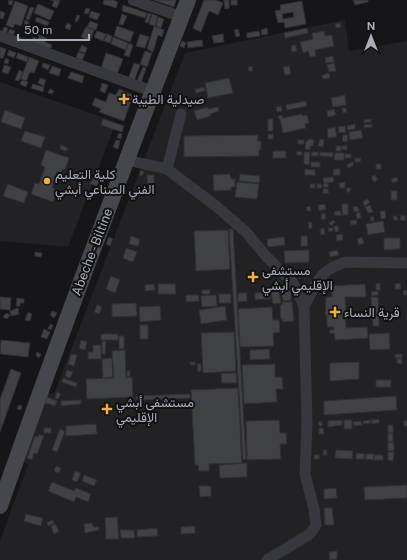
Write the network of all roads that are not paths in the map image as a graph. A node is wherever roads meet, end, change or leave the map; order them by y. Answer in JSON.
{"nodes":[{"id":1,"x":133,"y":0,"type":"edge"},
{"id":2,"x":188,"y":0,"type":"edge"},
{"id":3,"x":182,"y":17,"type":"junction"},
{"id":4,"x":0,"y":36,"type":"edge"},
{"id":5,"x":154,"y":92,"type":"junction"},
{"id":6,"x":181,"y":114,"type":"dead end"},
{"id":7,"x":126,"y":160,"type":"junction"},
{"id":8,"x":166,"y":169,"type":"junction"},
{"id":9,"x":407,"y":263,"type":"edge"},
{"id":10,"x":304,"y":306,"type":"junction"},
{"id":11,"x":0,"y":506,"type":"edge"},
{"id":12,"x":267,"y":560,"type":"edge"}],
"edges":[{"from":1,"to":3,"type":"street"},
{"from":2,"to":3,"type":"main road","name":"Abeche - Biltine"},
{"from":3,"to":5,"type":"main road","name":"Abeche - Biltine"},
{"from":4,"to":5,"type":"street"},
{"from":5,"to":7,"type":"main road","name":"Abeche - Biltine"},
{"from":6,"to":8,"type":"street"},
{"from":7,"to":8,"type":"street"},
{"from":7,"to":11,"type":"main road","name":"Abeche - Biltine"},
{"from":8,"to":10,"type":"street"},
{"from":9,"to":10,"type":"street"},
{"from":10,"to":12,"type":"street"}]}
